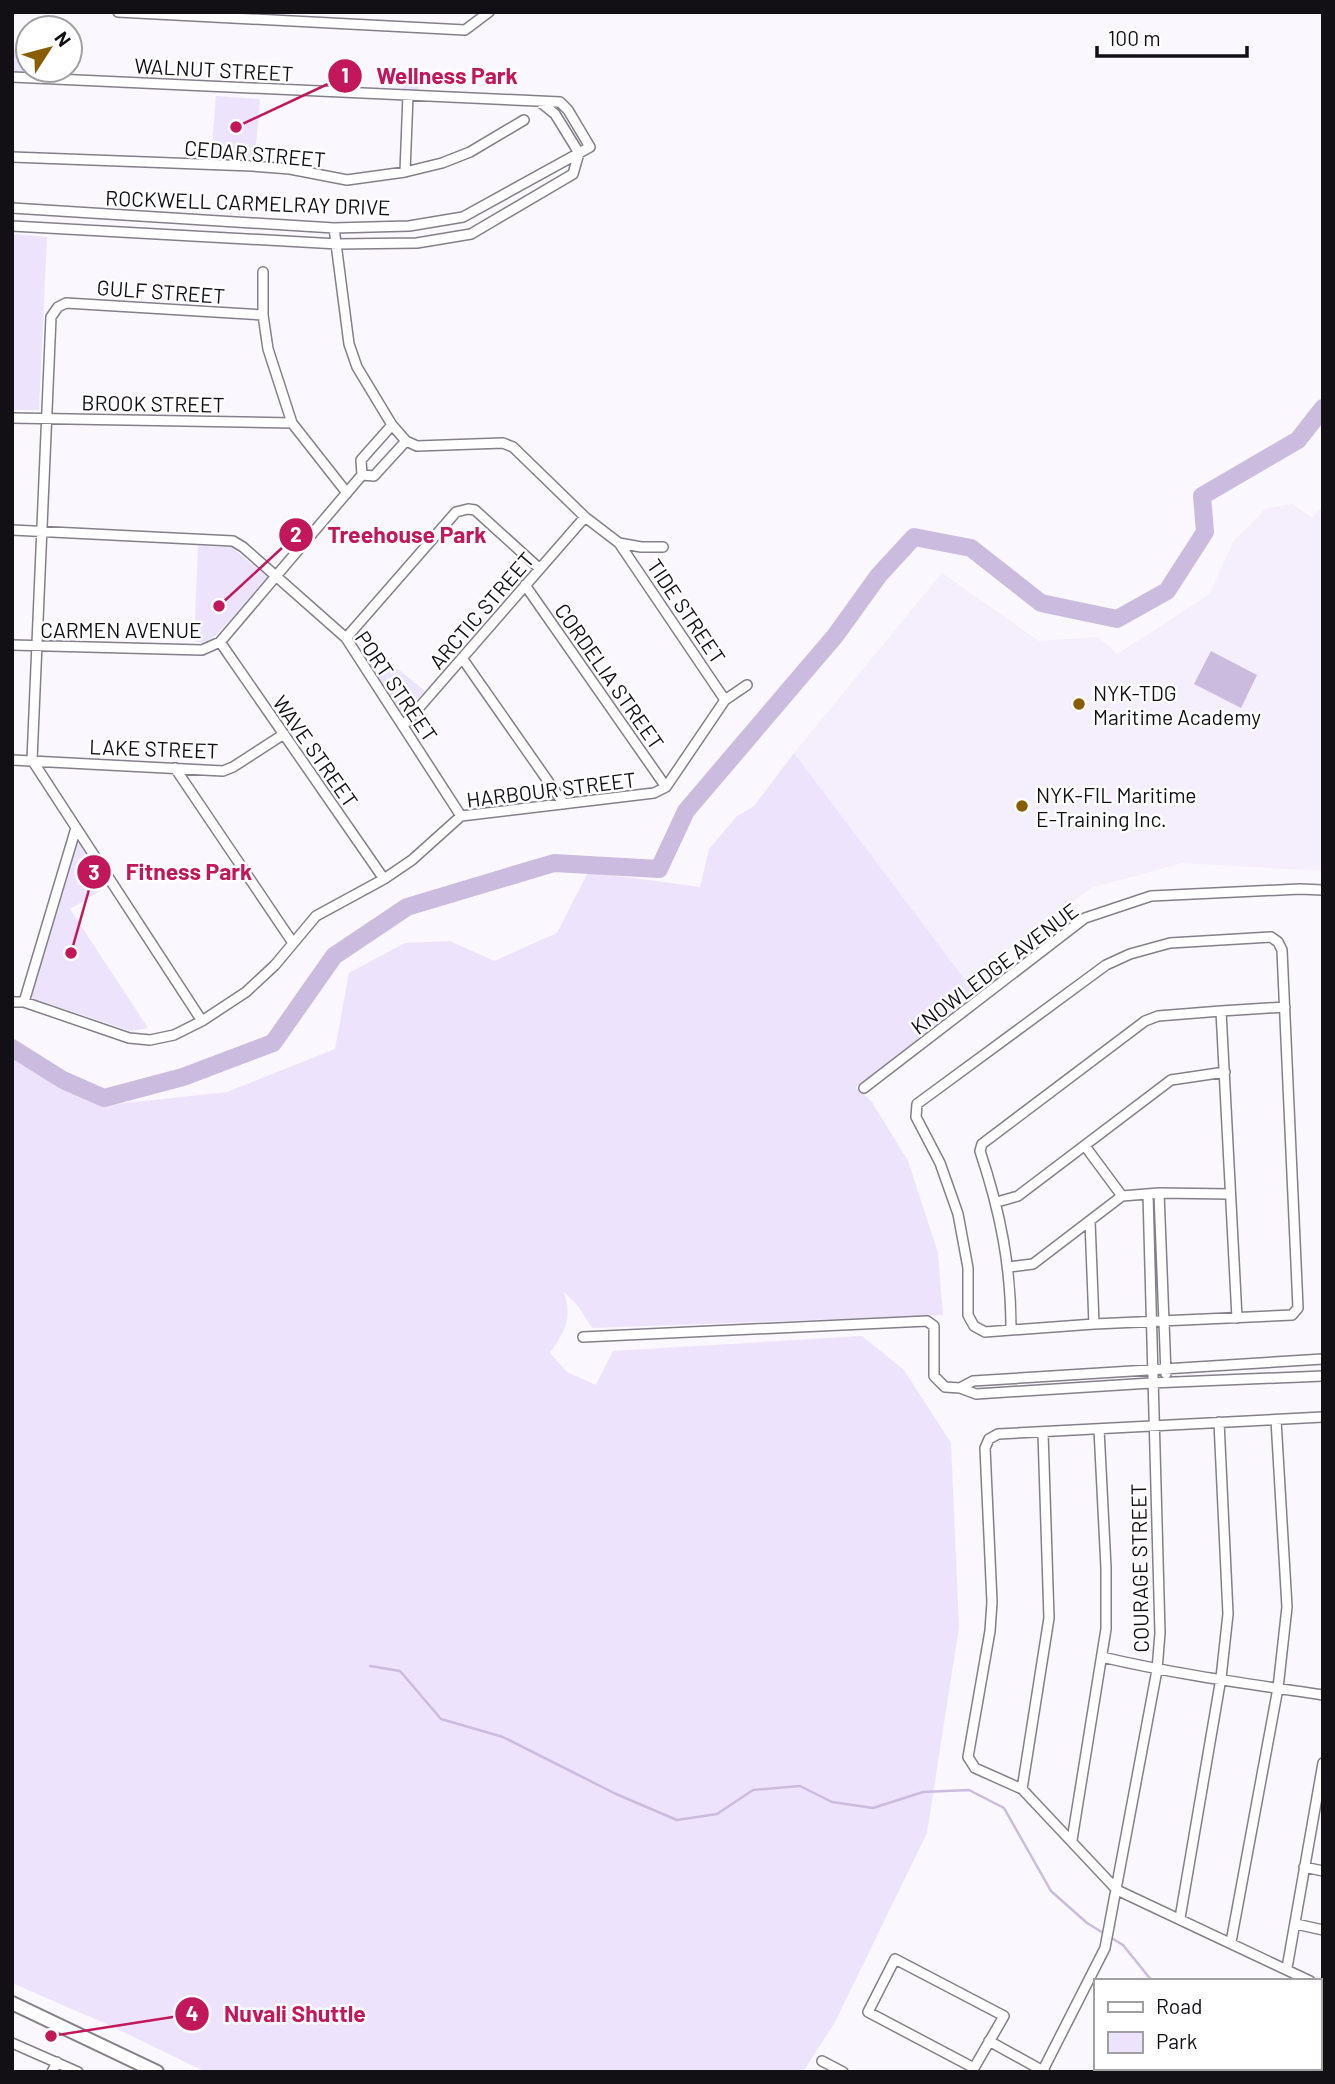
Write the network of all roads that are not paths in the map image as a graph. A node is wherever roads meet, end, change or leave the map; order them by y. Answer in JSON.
{"nodes":[{"id":1,"x":118,"y":12,"type":"edge"},
{"id":2,"x":489,"y":12,"type":"edge"},
{"id":3,"x":147,"y":13,"type":"edge"},
{"id":4,"x":321,"y":17,"type":"edge"},
{"id":5,"x":13,"y":77,"type":"edge"},
{"id":6,"x":12,"y":87,"type":"edge"},
{"id":7,"x":408,"y":95,"type":"junction"},
{"id":8,"x":539,"y":101,"type":"junction"},
{"id":9,"x":524,"y":120,"type":"dead end"},
{"id":10,"x":579,"y":153,"type":"junction"},
{"id":11,"x":12,"y":157,"type":"edge"},
{"id":12,"x":405,"y":172,"type":"junction"},
{"id":13,"x":12,"y":208,"type":"edge"},
{"id":14,"x":12,"y":226,"type":"edge"},
{"id":15,"x":334,"y":228,"type":"junction"},
{"id":16,"x":338,"y":244,"type":"junction"},
{"id":17,"x":263,"y":272,"type":"dead end"},
{"id":18,"x":263,"y":315,"type":"junction"},
{"id":19,"x":12,"y":418,"type":"edge"},
{"id":20,"x":46,"y":418,"type":"junction"},
{"id":21,"x":292,"y":423,"type":"junction"},
{"id":22,"x":392,"y":425,"type":"junction"},
{"id":23,"x":406,"y":441,"type":"junction"},
{"id":24,"x":362,"y":475,"type":"junction"},
{"id":25,"x":347,"y":493,"type":"junction"},
{"id":26,"x":585,"y":517,"type":"junction"},
{"id":27,"x":12,"y":530,"type":"edge"},
{"id":28,"x":41,"y":531,"type":"junction"},
{"id":29,"x":619,"y":543,"type":"junction"},
{"id":30,"x":663,"y":547,"type":"dead end"},
{"id":31,"x":540,"y":569,"type":"junction"},
{"id":32,"x":276,"y":576,"type":"junction"},
{"id":33,"x":526,"y":585,"type":"junction"},
{"id":34,"x":346,"y":638,"type":"junction"},
{"id":35,"x":220,"y":642,"type":"junction"},
{"id":36,"x":12,"y":645,"type":"edge"},
{"id":37,"x":36,"y":647,"type":"junction"},
{"id":38,"x":462,"y":658,"type":"junction"},
{"id":39,"x":747,"y":685,"type":"dead end"},
{"id":40,"x":725,"y":700,"type":"junction"},
{"id":41,"x":403,"y":726,"type":"junction"},
{"id":42,"x":284,"y":734,"type":"junction"},
{"id":43,"x":12,"y":760,"type":"edge"},
{"id":44,"x":32,"y":761,"type":"junction"},
{"id":45,"x":175,"y":768,"type":"junction"},
{"id":46,"x":666,"y":787,"type":"junction"},
{"id":47,"x":564,"y":804,"type":"junction"},
{"id":48,"x":461,"y":816,"type":"junction"},
{"id":49,"x":76,"y":828,"type":"junction"},
{"id":50,"x":384,"y":879,"type":"junction"},
{"id":51,"x":1323,"y":890,"type":"edge"},
{"id":52,"x":293,"y":943,"type":"junction"},
{"id":53,"x":12,"y":1002,"type":"edge"},
{"id":54,"x":24,"y":1002,"type":"junction"},
{"id":55,"x":1285,"y":1007,"type":"junction"},
{"id":56,"x":1221,"y":1011,"type":"junction"},
{"id":57,"x":202,"y":1021,"type":"junction"},
{"id":58,"x":1225,"y":1072,"type":"junction"},
{"id":59,"x":864,"y":1088,"type":"dead end"},
{"id":60,"x":1085,"y":1146,"type":"junction"},
{"id":61,"x":1159,"y":1193,"type":"junction"},
{"id":62,"x":1148,"y":1194,"type":"junction"},
{"id":63,"x":1230,"y":1194,"type":"junction"},
{"id":64,"x":1122,"y":1196,"type":"junction"},
{"id":65,"x":997,"y":1202,"type":"junction"},
{"id":66,"x":1090,"y":1221,"type":"junction"},
{"id":67,"x":1009,"y":1267,"type":"junction"},
{"id":68,"x":1237,"y":1318,"type":"junction"},
{"id":69,"x":1164,"y":1321,"type":"junction"},
{"id":70,"x":1150,"y":1322,"type":"junction"},
{"id":71,"x":1094,"y":1324,"type":"junction"},
{"id":72,"x":1011,"y":1329,"type":"junction"},
{"id":73,"x":583,"y":1337,"type":"dead end"},
{"id":74,"x":1323,"y":1359,"type":"edge"},
{"id":75,"x":1166,"y":1370,"type":"junction"},
{"id":76,"x":1155,"y":1371,"type":"junction"},
{"id":77,"x":1323,"y":1376,"type":"edge"},
{"id":78,"x":1166,"y":1382,"type":"junction"},
{"id":79,"x":1155,"y":1383,"type":"junction"},
{"id":80,"x":960,"y":1388,"type":"junction"},
{"id":81,"x":1323,"y":1417,"type":"edge"},
{"id":82,"x":1276,"y":1420,"type":"junction"},
{"id":83,"x":1219,"y":1422,"type":"junction"},
{"id":84,"x":1154,"y":1424,"type":"junction"},
{"id":85,"x":1100,"y":1429,"type":"junction"},
{"id":86,"x":1043,"y":1433,"type":"junction"},
{"id":87,"x":1102,"y":1657,"type":"junction"},
{"id":88,"x":1157,"y":1670,"type":"junction"},
{"id":89,"x":1222,"y":1678,"type":"junction"},
{"id":90,"x":1278,"y":1688,"type":"junction"},
{"id":91,"x":1323,"y":1695,"type":"edge"},
{"id":92,"x":1323,"y":1763,"type":"edge"},
{"id":93,"x":1022,"y":1789,"type":"junction"},
{"id":94,"x":1319,"y":1811,"type":"edge"},
{"id":95,"x":1072,"y":1840,"type":"junction"},
{"id":96,"x":1304,"y":1867,"type":"junction"},
{"id":97,"x":1323,"y":1871,"type":"edge"},
{"id":98,"x":1117,"y":1890,"type":"junction"},
{"id":99,"x":1180,"y":1918,"type":"junction"},
{"id":100,"x":1296,"y":1924,"type":"junction"},
{"id":101,"x":1323,"y":1930,"type":"edge"},
{"id":102,"x":1231,"y":1942,"type":"junction"},
{"id":103,"x":1287,"y":1968,"type":"junction"},
{"id":104,"x":1306,"y":1979,"type":"edge"},
{"id":105,"x":12,"y":2003,"type":"edge"},
{"id":106,"x":989,"y":2041,"type":"junction"},
{"id":107,"x":13,"y":2045,"type":"edge"},
{"id":108,"x":822,"y":2061,"type":"dead end"},
{"id":109,"x":57,"y":2062,"type":"junction"},
{"id":110,"x":153,"y":2071,"type":"edge"},
{"id":111,"x":1043,"y":2071,"type":"edge"},
{"id":112,"x":52,"y":2072,"type":"edge"},
{"id":113,"x":78,"y":2072,"type":"edge"},
{"id":114,"x":843,"y":2072,"type":"edge"}],
"edges":[{"from":1,"to":3,"type":"street"},
{"from":2,"to":4,"type":"street"},
{"from":3,"to":4,"type":"street"},
{"from":5,"to":6,"type":"street"},
{"from":5,"to":7,"type":"street","name":"WALNUT STREET"},
{"from":7,"to":8,"type":"street","name":"WALNUT STREET"},
{"from":7,"to":12,"type":"street"},
{"from":8,"to":10,"type":"street"},
{"from":8,"to":10,"type":"street","name":"WALNUT STREET"},
{"from":9,"to":12,"type":"street","name":"CEDAR STREET"},
{"from":10,"to":15,"type":"street","name":"ROCKWELL CARMELRAY DRIVE"},
{"from":10,"to":16,"type":"street","name":"ROCKWELL CARMELRAY DRIVE"},
{"from":11,"to":12,"type":"street","name":"CEDAR STREET"},
{"from":13,"to":15,"type":"street","name":"ROCKWELL CARMELRAY DRIVE"},
{"from":14,"to":16,"type":"street","name":"ROCKWELL CARMELRAY DRIVE"},
{"from":15,"to":16,"type":"street"},
{"from":16,"to":22,"type":"street"},
{"from":17,"to":18,"type":"street"},
{"from":18,"to":20,"type":"street","name":"GULF STREET"},
{"from":18,"to":21,"type":"street"},
{"from":19,"to":20,"type":"street","name":"BROOK STREET"},
{"from":20,"to":21,"type":"street","name":"BROOK STREET"},
{"from":20,"to":28,"type":"street"},
{"from":21,"to":25,"type":"street"},
{"from":22,"to":23,"type":"street"},
{"from":22,"to":24,"type":"street","name":"CARMEN AVENUE"},
{"from":23,"to":24,"type":"street","name":"CARMEN AVENUE"},
{"from":23,"to":26,"type":"street"},
{"from":24,"to":25,"type":"street","name":"CARMEN AVENUE"},
{"from":25,"to":32,"type":"street","name":"CARMEN AVENUE"},
{"from":26,"to":29,"type":"street"},
{"from":26,"to":31,"type":"street","name":"ARCTIC STREET"},
{"from":27,"to":28,"type":"street","name":"PORT STREET"},
{"from":28,"to":32,"type":"street","name":"PORT STREET"},
{"from":28,"to":37,"type":"street"},
{"from":29,"to":30,"type":"street"},
{"from":29,"to":40,"type":"street","name":"TIDE STREET"},
{"from":31,"to":33,"type":"street","name":"ARCTIC STREET"},
{"from":31,"to":34,"type":"street"},
{"from":32,"to":34,"type":"street","name":"PORT STREET"},
{"from":32,"to":35,"type":"street","name":"CARMEN AVENUE"},
{"from":33,"to":38,"type":"street","name":"ARCTIC STREET"},
{"from":33,"to":46,"type":"street","name":"CORDELIA STREET"},
{"from":34,"to":41,"type":"street","name":"PORT STREET"},
{"from":35,"to":37,"type":"street","name":"CARMEN AVENUE"},
{"from":35,"to":42,"type":"street","name":"WAVE STREET"},
{"from":36,"to":37,"type":"street","name":"CARMEN AVENUE"},
{"from":37,"to":44,"type":"street"},
{"from":38,"to":41,"type":"street","name":"ARCTIC STREET"},
{"from":38,"to":47,"type":"street"},
{"from":39,"to":40,"type":"street","name":"HARBOUR STREET"},
{"from":40,"to":46,"type":"street","name":"HARBOUR STREET"},
{"from":41,"to":48,"type":"street","name":"PORT STREET"},
{"from":42,"to":45,"type":"street","name":"LAKE STREET"},
{"from":42,"to":50,"type":"street","name":"WAVE STREET"},
{"from":43,"to":44,"type":"street","name":"LAKE STREET"},
{"from":44,"to":45,"type":"street","name":"LAKE STREET"},
{"from":44,"to":49,"type":"street"},
{"from":45,"to":52,"type":"street"},
{"from":46,"to":47,"type":"street","name":"HARBOUR STREET"},
{"from":47,"to":48,"type":"street","name":"HARBOUR STREET"},
{"from":48,"to":50,"type":"street","name":"HARBOUR STREET"},
{"from":49,"to":54,"type":"street"},
{"from":49,"to":57,"type":"street"},
{"from":50,"to":52,"type":"street","name":"HARBOUR STREET"},
{"from":51,"to":59,"type":"street","name":"KNOWLEDGE AVENUE"},
{"from":52,"to":57,"type":"street","name":"HARBOUR STREET"},
{"from":53,"to":54,"type":"street","name":"HARBOUR STREET"},
{"from":54,"to":57,"type":"street","name":"HARBOUR STREET"},
{"from":55,"to":56,"type":"street"},
{"from":55,"to":68,"type":"street"},
{"from":55,"to":72,"type":"street"},
{"from":56,"to":58,"type":"street"},
{"from":56,"to":65,"type":"street"},
{"from":58,"to":60,"type":"street"},
{"from":58,"to":63,"type":"street"},
{"from":60,"to":64,"type":"street"},
{"from":60,"to":65,"type":"street"},
{"from":61,"to":62,"type":"street"},
{"from":61,"to":63,"type":"street"},
{"from":61,"to":69,"type":"street"},
{"from":62,"to":64,"type":"street"},
{"from":62,"to":70,"type":"street","name":"COURAGE STREET"},
{"from":63,"to":68,"type":"street"},
{"from":64,"to":66,"type":"street"},
{"from":65,"to":67,"type":"street"},
{"from":66,"to":67,"type":"street"},
{"from":66,"to":71,"type":"street"},
{"from":67,"to":72,"type":"street"},
{"from":68,"to":69,"type":"street"},
{"from":69,"to":70,"type":"street"},
{"from":69,"to":75,"type":"street"},
{"from":70,"to":71,"type":"street"},
{"from":70,"to":76,"type":"street","name":"COURAGE STREET"},
{"from":71,"to":72,"type":"street"},
{"from":73,"to":80,"type":"street"},
{"from":74,"to":75,"type":"street"},
{"from":75,"to":76,"type":"street"},
{"from":75,"to":78,"type":"street"},
{"from":76,"to":79,"type":"street","name":"COURAGE STREET"},
{"from":76,"to":80,"type":"street"},
{"from":77,"to":78,"type":"street"},
{"from":78,"to":79,"type":"street"},
{"from":79,"to":80,"type":"street"},
{"from":79,"to":84,"type":"street","name":"COURAGE STREET"},
{"from":81,"to":82,"type":"street"},
{"from":82,"to":83,"type":"street"},
{"from":82,"to":90,"type":"street"},
{"from":83,"to":84,"type":"street"},
{"from":83,"to":89,"type":"street"},
{"from":84,"to":85,"type":"street"},
{"from":84,"to":88,"type":"street","name":"COURAGE STREET"},
{"from":85,"to":86,"type":"street"},
{"from":85,"to":87,"type":"street"},
{"from":86,"to":93,"type":"street"},
{"from":86,"to":93,"type":"street"},
{"from":87,"to":88,"type":"street"},
{"from":87,"to":95,"type":"street"},
{"from":88,"to":89,"type":"street"},
{"from":88,"to":98,"type":"street","name":"COURAGE STREET"},
{"from":89,"to":90,"type":"street"},
{"from":89,"to":99,"type":"street"},
{"from":90,"to":91,"type":"street"},
{"from":90,"to":102,"type":"street"},
{"from":92,"to":94,"type":"street"},
{"from":93,"to":95,"type":"street"},
{"from":94,"to":96,"type":"street"},
{"from":95,"to":98,"type":"street"},
{"from":96,"to":97,"type":"street"},
{"from":96,"to":100,"type":"street"},
{"from":98,"to":99,"type":"street"},
{"from":98,"to":111,"type":"street","name":"COURAGE STREET"},
{"from":99,"to":102,"type":"street"},
{"from":100,"to":101,"type":"street"},
{"from":100,"to":103,"type":"street"},
{"from":102,"to":103,"type":"street"},
{"from":103,"to":104,"type":"street"},
{"from":105,"to":110,"type":"street"},
{"from":106,"to":106,"type":"street"},
{"from":106,"to":111,"type":"street"},
{"from":107,"to":109,"type":"street"},
{"from":108,"to":114,"type":"street"},
{"from":109,"to":112,"type":"street"},
{"from":109,"to":113,"type":"street"}]}
